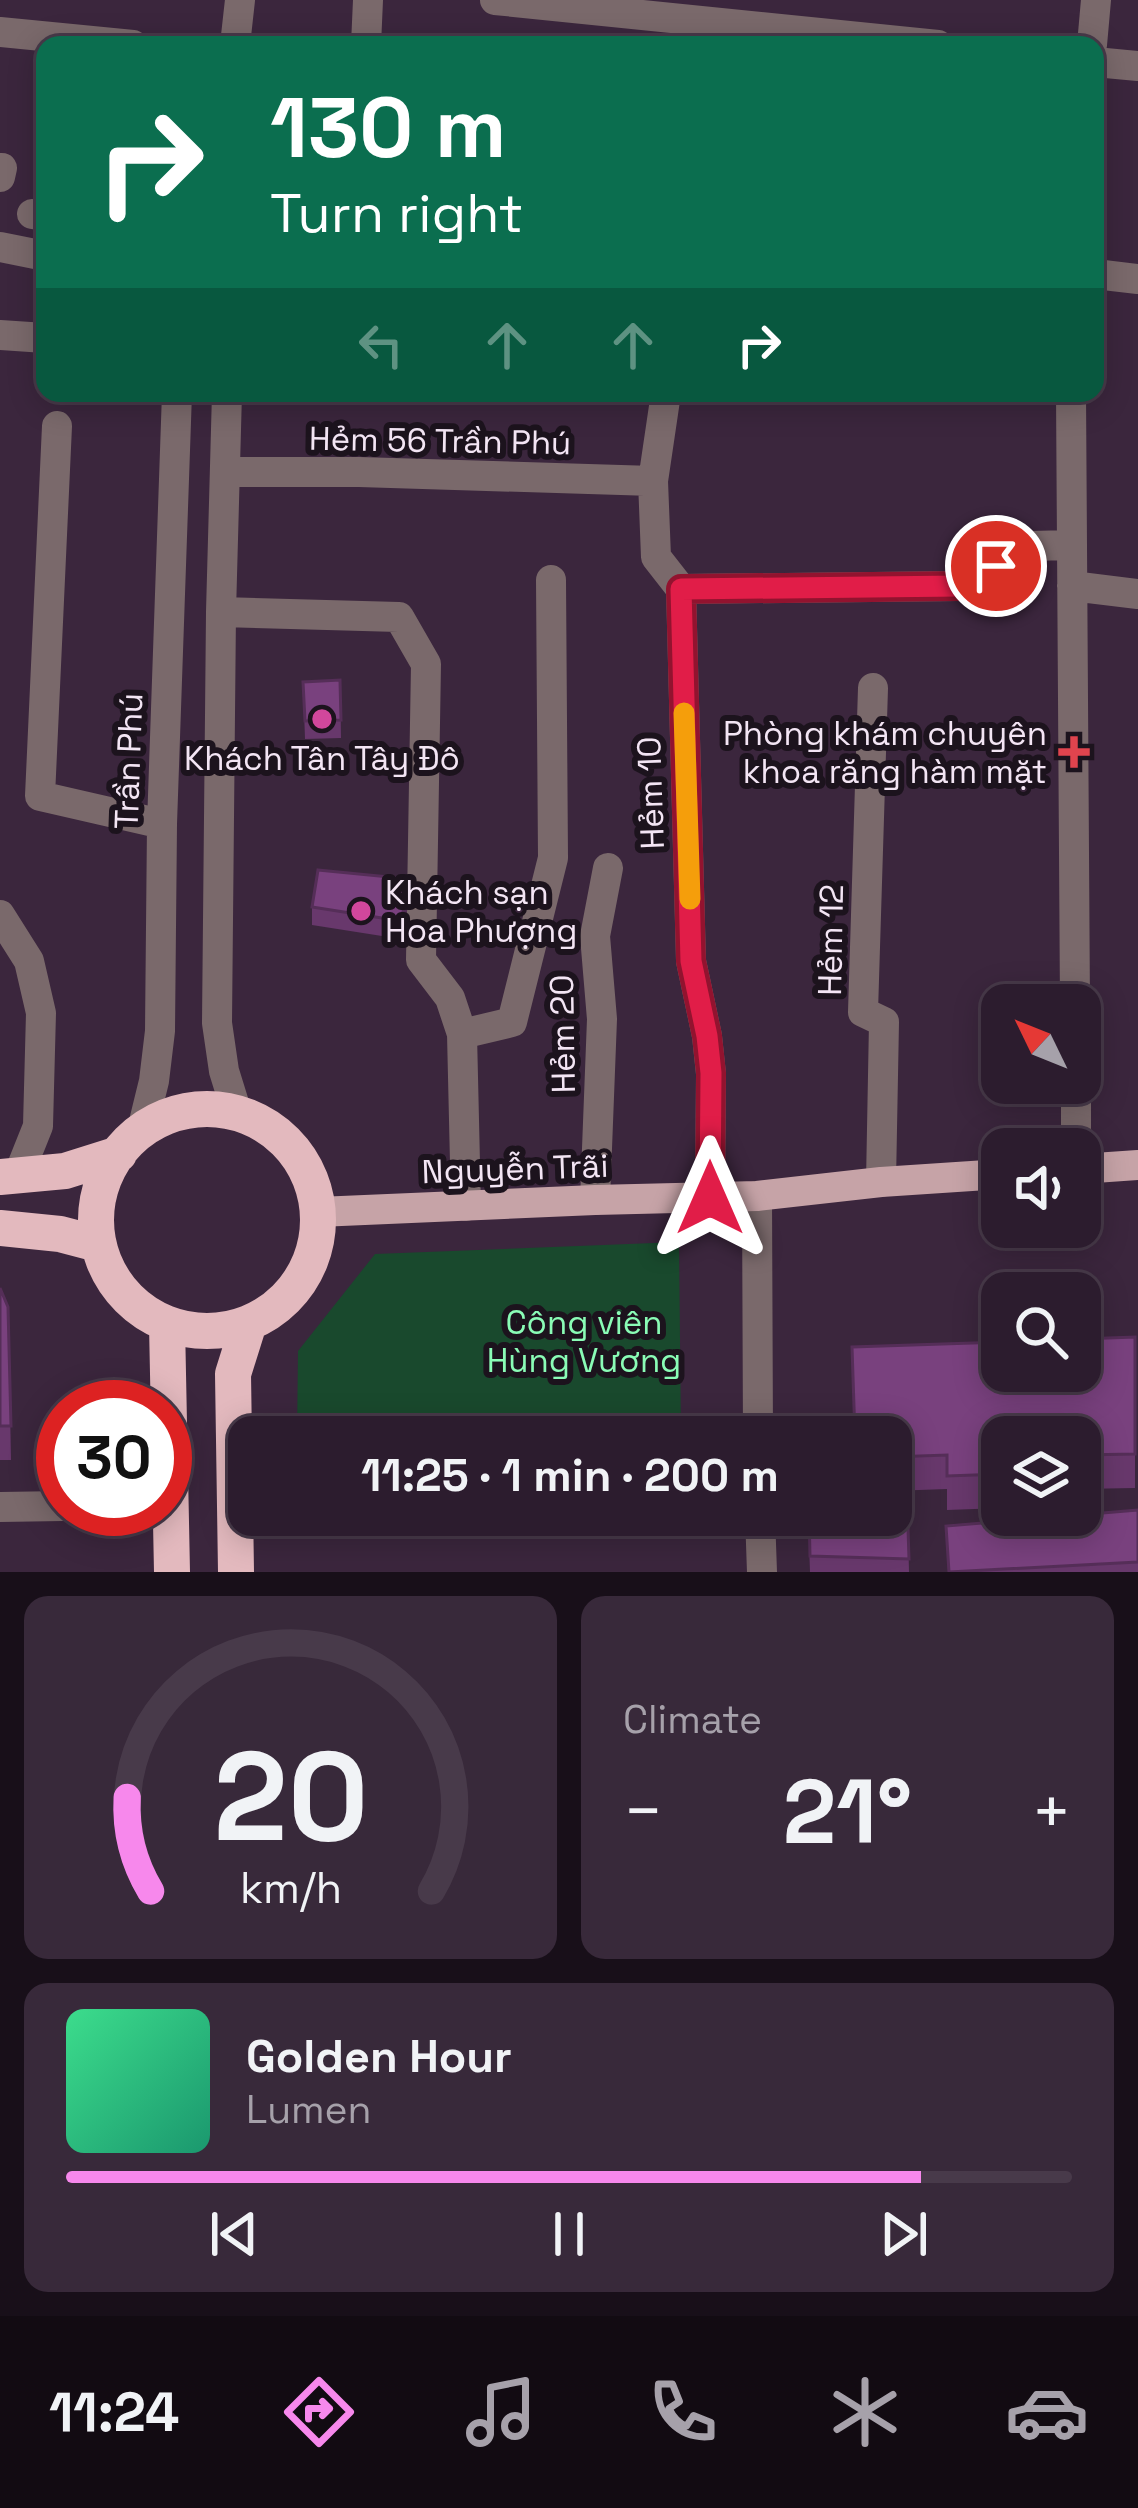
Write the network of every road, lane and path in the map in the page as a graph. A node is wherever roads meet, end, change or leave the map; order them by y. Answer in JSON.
{"nodes":[{"id":1,"x":240,"y":0,"type":"edge"},
{"id":2,"x":368,"y":0,"type":"edge"},
{"id":3,"x":495,"y":0,"type":"edge"},
{"id":4,"x":1096,"y":0,"type":"edge"},
{"id":5,"x":0,"y":32,"type":"edge"},
{"id":6,"x":41,"y":36,"type":"edge"},
{"id":7,"x":236,"y":36,"type":"edge"},
{"id":8,"x":366,"y":36,"type":"edge"},
{"id":9,"x":778,"y":36,"type":"edge"},
{"id":10,"x":1092,"y":36,"type":"edge"},
{"id":11,"x":1104,"y":63,"type":"edge"},
{"id":12,"x":1138,"y":66,"type":"edge"},
{"id":13,"x":0,"y":248,"type":"edge"},
{"id":14,"x":36,"y":254,"type":"edge"},
{"id":15,"x":1104,"y":275,"type":"edge"},
{"id":16,"x":1138,"y":278,"type":"edge"},
{"id":17,"x":0,"y":334,"type":"edge"},
{"id":18,"x":36,"y":337,"type":"edge"},
{"id":19,"x":176,"y":402,"type":"edge"},
{"id":20,"x":227,"y":402,"type":"edge"},
{"id":21,"x":665,"y":402,"type":"edge"},
{"id":22,"x":1071,"y":402,"type":"edge"},
{"id":23,"x":57,"y":426,"type":"dead end"},
{"id":24,"x":226,"y":472,"type":"junction"},
{"id":25,"x":653,"y":481,"type":"junction"},
{"id":26,"x":1072,"y":545,"type":"junction"},
{"id":27,"x":551,"y":580,"type":"dead end"},
{"id":28,"x":1072,"y":586,"type":"junction"},
{"id":29,"x":681,"y":589,"type":"junction"},
{"id":30,"x":1138,"y":594,"type":"edge"},
{"id":31,"x":221,"y":612,"type":"junction"},
{"id":32,"x":872,"y":688,"type":"dead end"},
{"id":33,"x":162,"y":824,"type":"junction"},
{"id":34,"x":608,"y":868,"type":"dead end"},
{"id":35,"x":0,"y":915,"type":"edge"},
{"id":36,"x":1075,"y":984,"type":"edge"},
{"id":37,"x":462,"y":1034,"type":"junction"},
{"id":38,"x":237,"y":1113,"type":"junction"},
{"id":39,"x":130,"y":1142,"type":"junction"},
{"id":40,"x":1138,"y":1165,"type":"edge"},
{"id":41,"x":1101,"y":1168,"type":"edge"},
{"id":42,"x":981,"y":1175,"type":"edge"},
{"id":43,"x":9,"y":1176,"type":"edge"},
{"id":44,"x":881,"y":1182,"type":"junction"},
{"id":45,"x":757,"y":1196,"type":"junction"},
{"id":46,"x":710,"y":1198,"type":"junction"},
{"id":47,"x":596,"y":1200,"type":"junction"},
{"id":48,"x":466,"y":1206,"type":"junction"},
{"id":49,"x":318,"y":1212,"type":"junction"},
{"id":50,"x":0,"y":1228,"type":"edge"},
{"id":51,"x":98,"y":1244,"type":"junction"},
{"id":52,"x":249,"y":1322,"type":"junction"},
{"id":53,"x":167,"y":1324,"type":"junction"},
{"id":54,"x":167,"y":1380,"type":"edge"},
{"id":55,"x":237,"y":1416,"type":"edge"},
{"id":56,"x":758,"y":1416,"type":"edge"},
{"id":57,"x":36,"y":1506,"type":"edge"},
{"id":58,"x":0,"y":1507,"type":"edge"},
{"id":59,"x":170,"y":1536,"type":"edge"},
{"id":60,"x":238,"y":1536,"type":"edge"},
{"id":61,"x":760,"y":1536,"type":"edge"},
{"id":62,"x":172,"y":1572,"type":"edge"},
{"id":63,"x":236,"y":1572,"type":"edge"},
{"id":64,"x":761,"y":1572,"type":"edge"}],
"edges":[{"from":1,"to":7,"type":"street"},
{"from":2,"to":8,"type":"street"},
{"from":3,"to":9,"type":"street"},
{"from":4,"to":10,"type":"street"},
{"from":5,"to":6,"type":"street"},
{"from":11,"to":12,"type":"street"},
{"from":13,"to":14,"type":"street"},
{"from":15,"to":16,"type":"street"},
{"from":17,"to":18,"type":"street"},
{"from":19,"to":33,"type":"street","name":"Trần Phú"},
{"from":20,"to":24,"type":"street"},
{"from":21,"to":25,"type":"street","name":"Hẻm 10"},
{"from":22,"to":26,"type":"street"},
{"from":23,"to":33,"type":"street"},
{"from":24,"to":25,"type":"street","name":"Hẻm 56 Trần Phú"},
{"from":24,"to":31,"type":"street"},
{"from":25,"to":29,"type":"street","name":"Hẻm 10"},
{"from":26,"to":28,"type":"street"},
{"from":26,"to":29,"type":"street"},
{"from":27,"to":37,"type":"street"},
{"from":28,"to":30,"type":"street"},
{"from":28,"to":36,"type":"street"},
{"from":29,"to":46,"type":"street","name":"Hẻm 10"},
{"from":31,"to":37,"type":"street"},
{"from":31,"to":38,"type":"street"},
{"from":32,"to":44,"type":"street","name":"Hẻm 12"},
{"from":33,"to":39,"type":"street","name":"Trần Phú"},
{"from":34,"to":47,"type":"street","name":"Hẻm 20"},
{"from":35,"to":43,"type":"street"},
{"from":37,"to":48,"type":"street"},
{"from":38,"to":39,"type":"highway"},
{"from":38,"to":49,"type":"highway"},
{"from":39,"to":43,"type":"highway"},
{"from":39,"to":51,"type":"highway"},
{"from":40,"to":41,"type":"main road"},
{"from":42,"to":44,"type":"main road","name":"Nguyễn Trãi"},
{"from":44,"to":45,"type":"main road","name":"Nguyễn Trãi"},
{"from":45,"to":46,"type":"main road","name":"Nguyễn Trãi"},
{"from":45,"to":56,"type":"street"},
{"from":46,"to":47,"type":"main road","name":"Nguyễn Trãi"},
{"from":47,"to":48,"type":"main road","name":"Nguyễn Trãi"},
{"from":48,"to":49,"type":"main road","name":"Nguyễn Trãi"},
{"from":49,"to":52,"type":"highway"},
{"from":50,"to":51,"type":"highway"},
{"from":51,"to":53,"type":"highway"},
{"from":52,"to":53,"type":"highway"},
{"from":52,"to":55,"type":"highway"},
{"from":53,"to":54,"type":"highway"},
{"from":57,"to":58,"type":"street"},
{"from":59,"to":62,"type":"highway"},
{"from":60,"to":63,"type":"highway"},
{"from":61,"to":64,"type":"street"}]}
